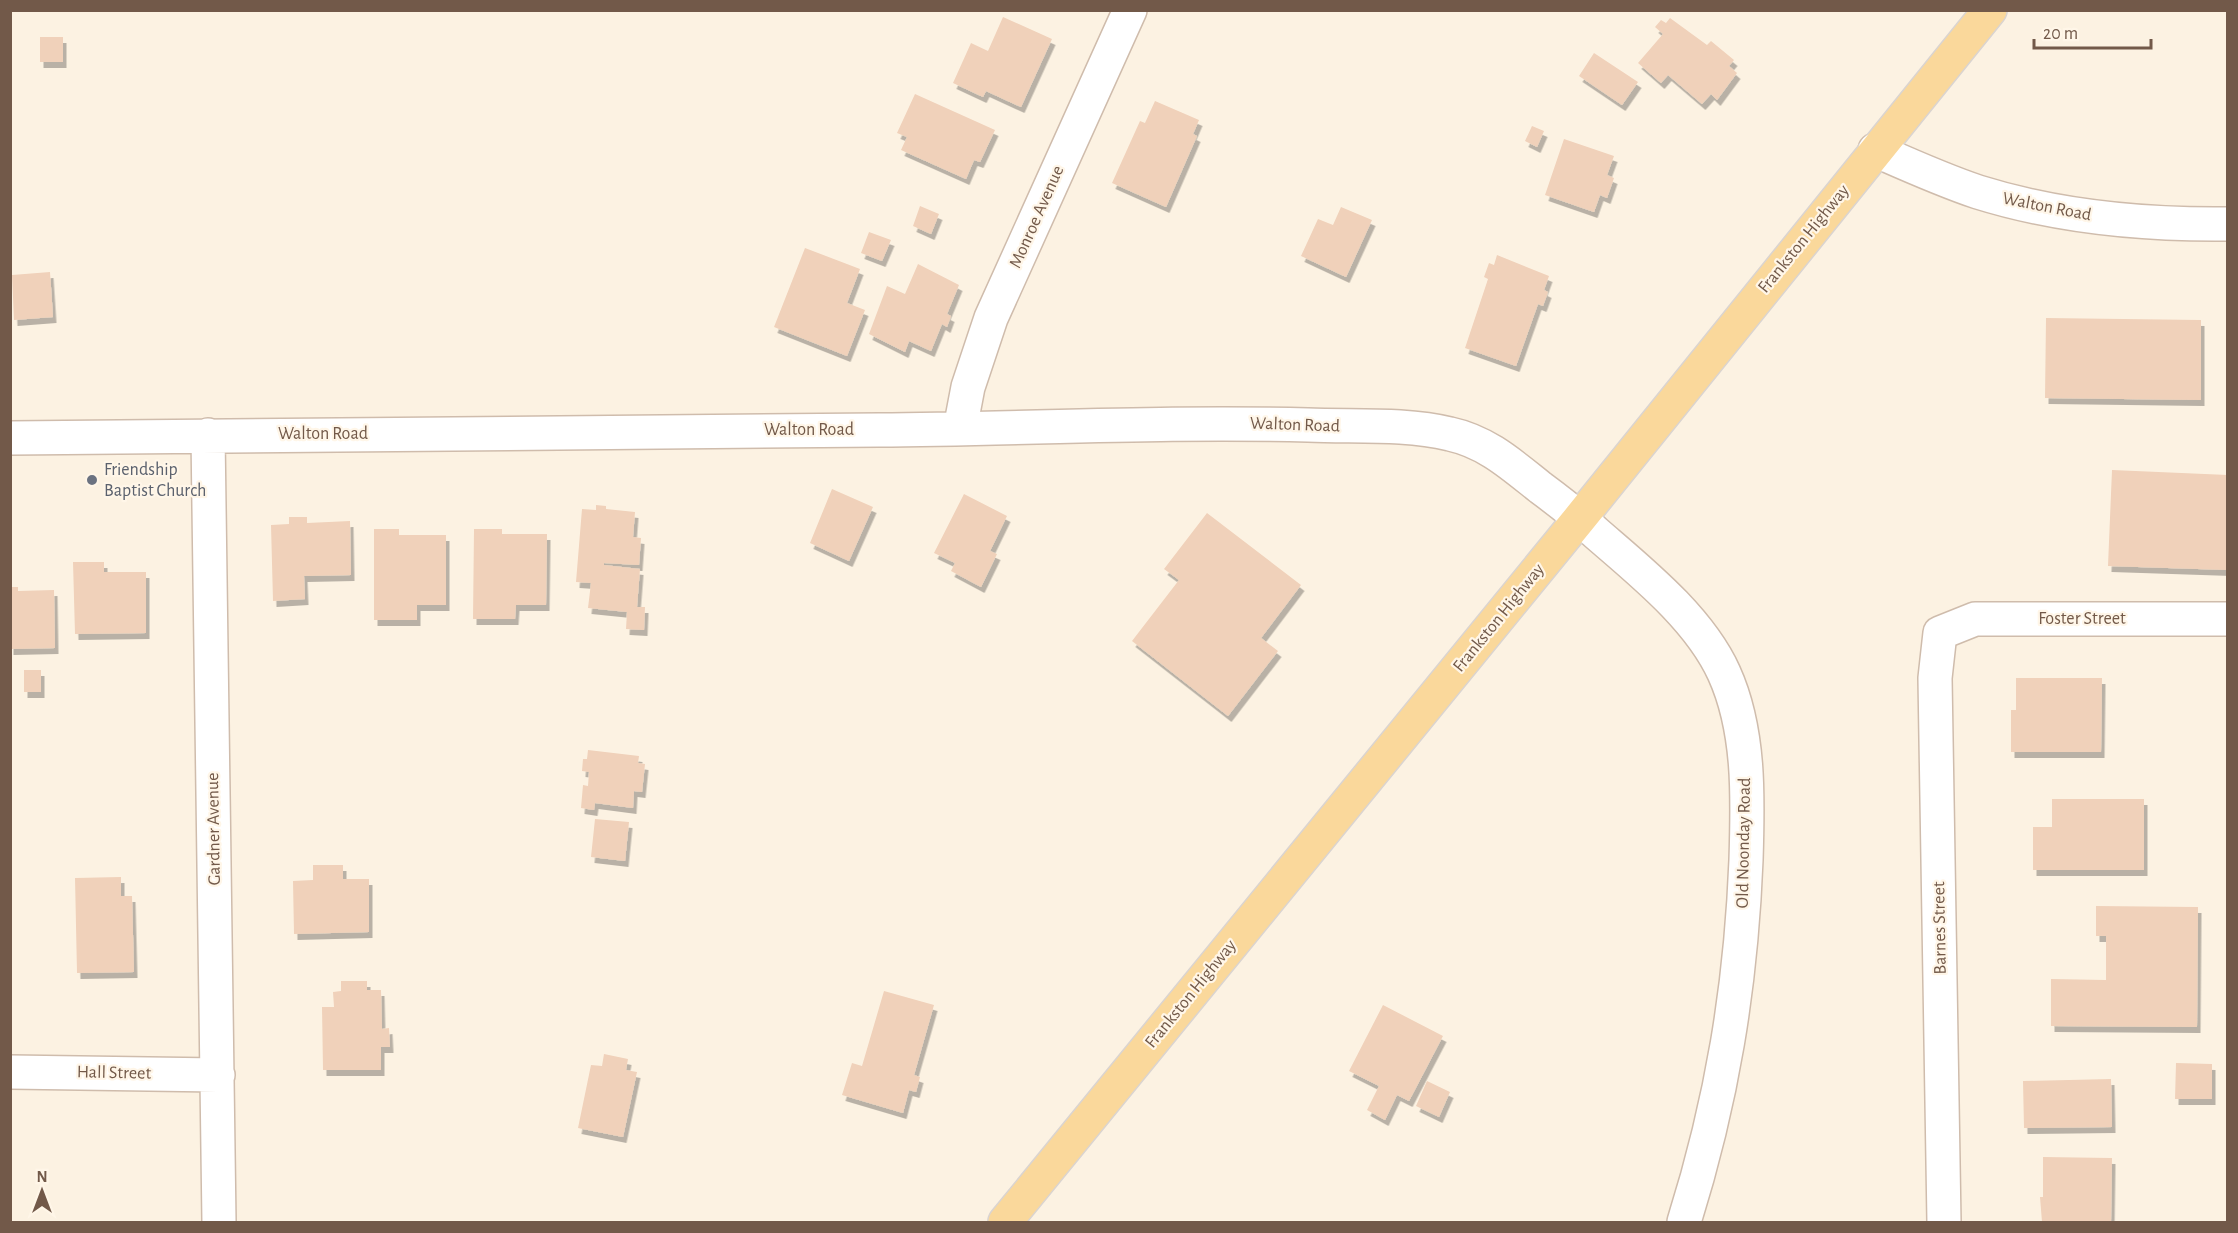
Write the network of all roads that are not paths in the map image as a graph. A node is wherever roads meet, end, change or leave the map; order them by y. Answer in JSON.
{"nodes":[{"id":1,"x":1130,"y":10,"type":"edge"},
{"id":2,"x":1990,"y":10,"type":"edge"},
{"id":3,"x":1875,"y":150,"type":"junction"},
{"id":4,"x":2228,"y":224,"type":"edge"},
{"id":5,"x":960,"y":429,"type":"junction"},
{"id":6,"x":208,"y":435,"type":"junction"},
{"id":7,"x":10,"y":438,"type":"edge"},
{"id":8,"x":1580,"y":518,"type":"junction"},
{"id":9,"x":2228,"y":619,"type":"edge"},
{"id":10,"x":1940,"y":633,"type":"joint"},
{"id":11,"x":10,"y":1072,"type":"edge"},
{"id":12,"x":218,"y":1075,"type":"junction"},
{"id":13,"x":219,"y":1222,"type":"edge"},
{"id":14,"x":1005,"y":1222,"type":"edge"},
{"id":15,"x":1684,"y":1222,"type":"edge"},
{"id":16,"x":1944,"y":1222,"type":"edge"}],
"edges":[{"from":1,"to":5,"type":"street","name":"Monroe Avenue"},
{"from":2,"to":3,"type":"main road","name":"Frankston Highway"},
{"from":3,"to":4,"type":"street","name":"Walton Road"},
{"from":3,"to":8,"type":"main road","name":"Frankston Highway"},
{"from":5,"to":6,"type":"street","name":"Walton Road"},
{"from":5,"to":8,"type":"street","name":"Walton Road"},
{"from":6,"to":7,"type":"street","name":"Walton Road"},
{"from":6,"to":12,"type":"street","name":"Gardner Avenue"},
{"from":8,"to":14,"type":"main road","name":"Frankston Highway"},
{"from":8,"to":15,"type":"street","name":"Old Noonday Road"},
{"from":9,"to":10,"type":"street","name":"Foster Street"},
{"from":10,"to":16,"type":"street","name":"Barnes Street"},
{"from":11,"to":12,"type":"street","name":"Hall Street"},
{"from":12,"to":13,"type":"street","name":"Gardner Avenue"}]}
